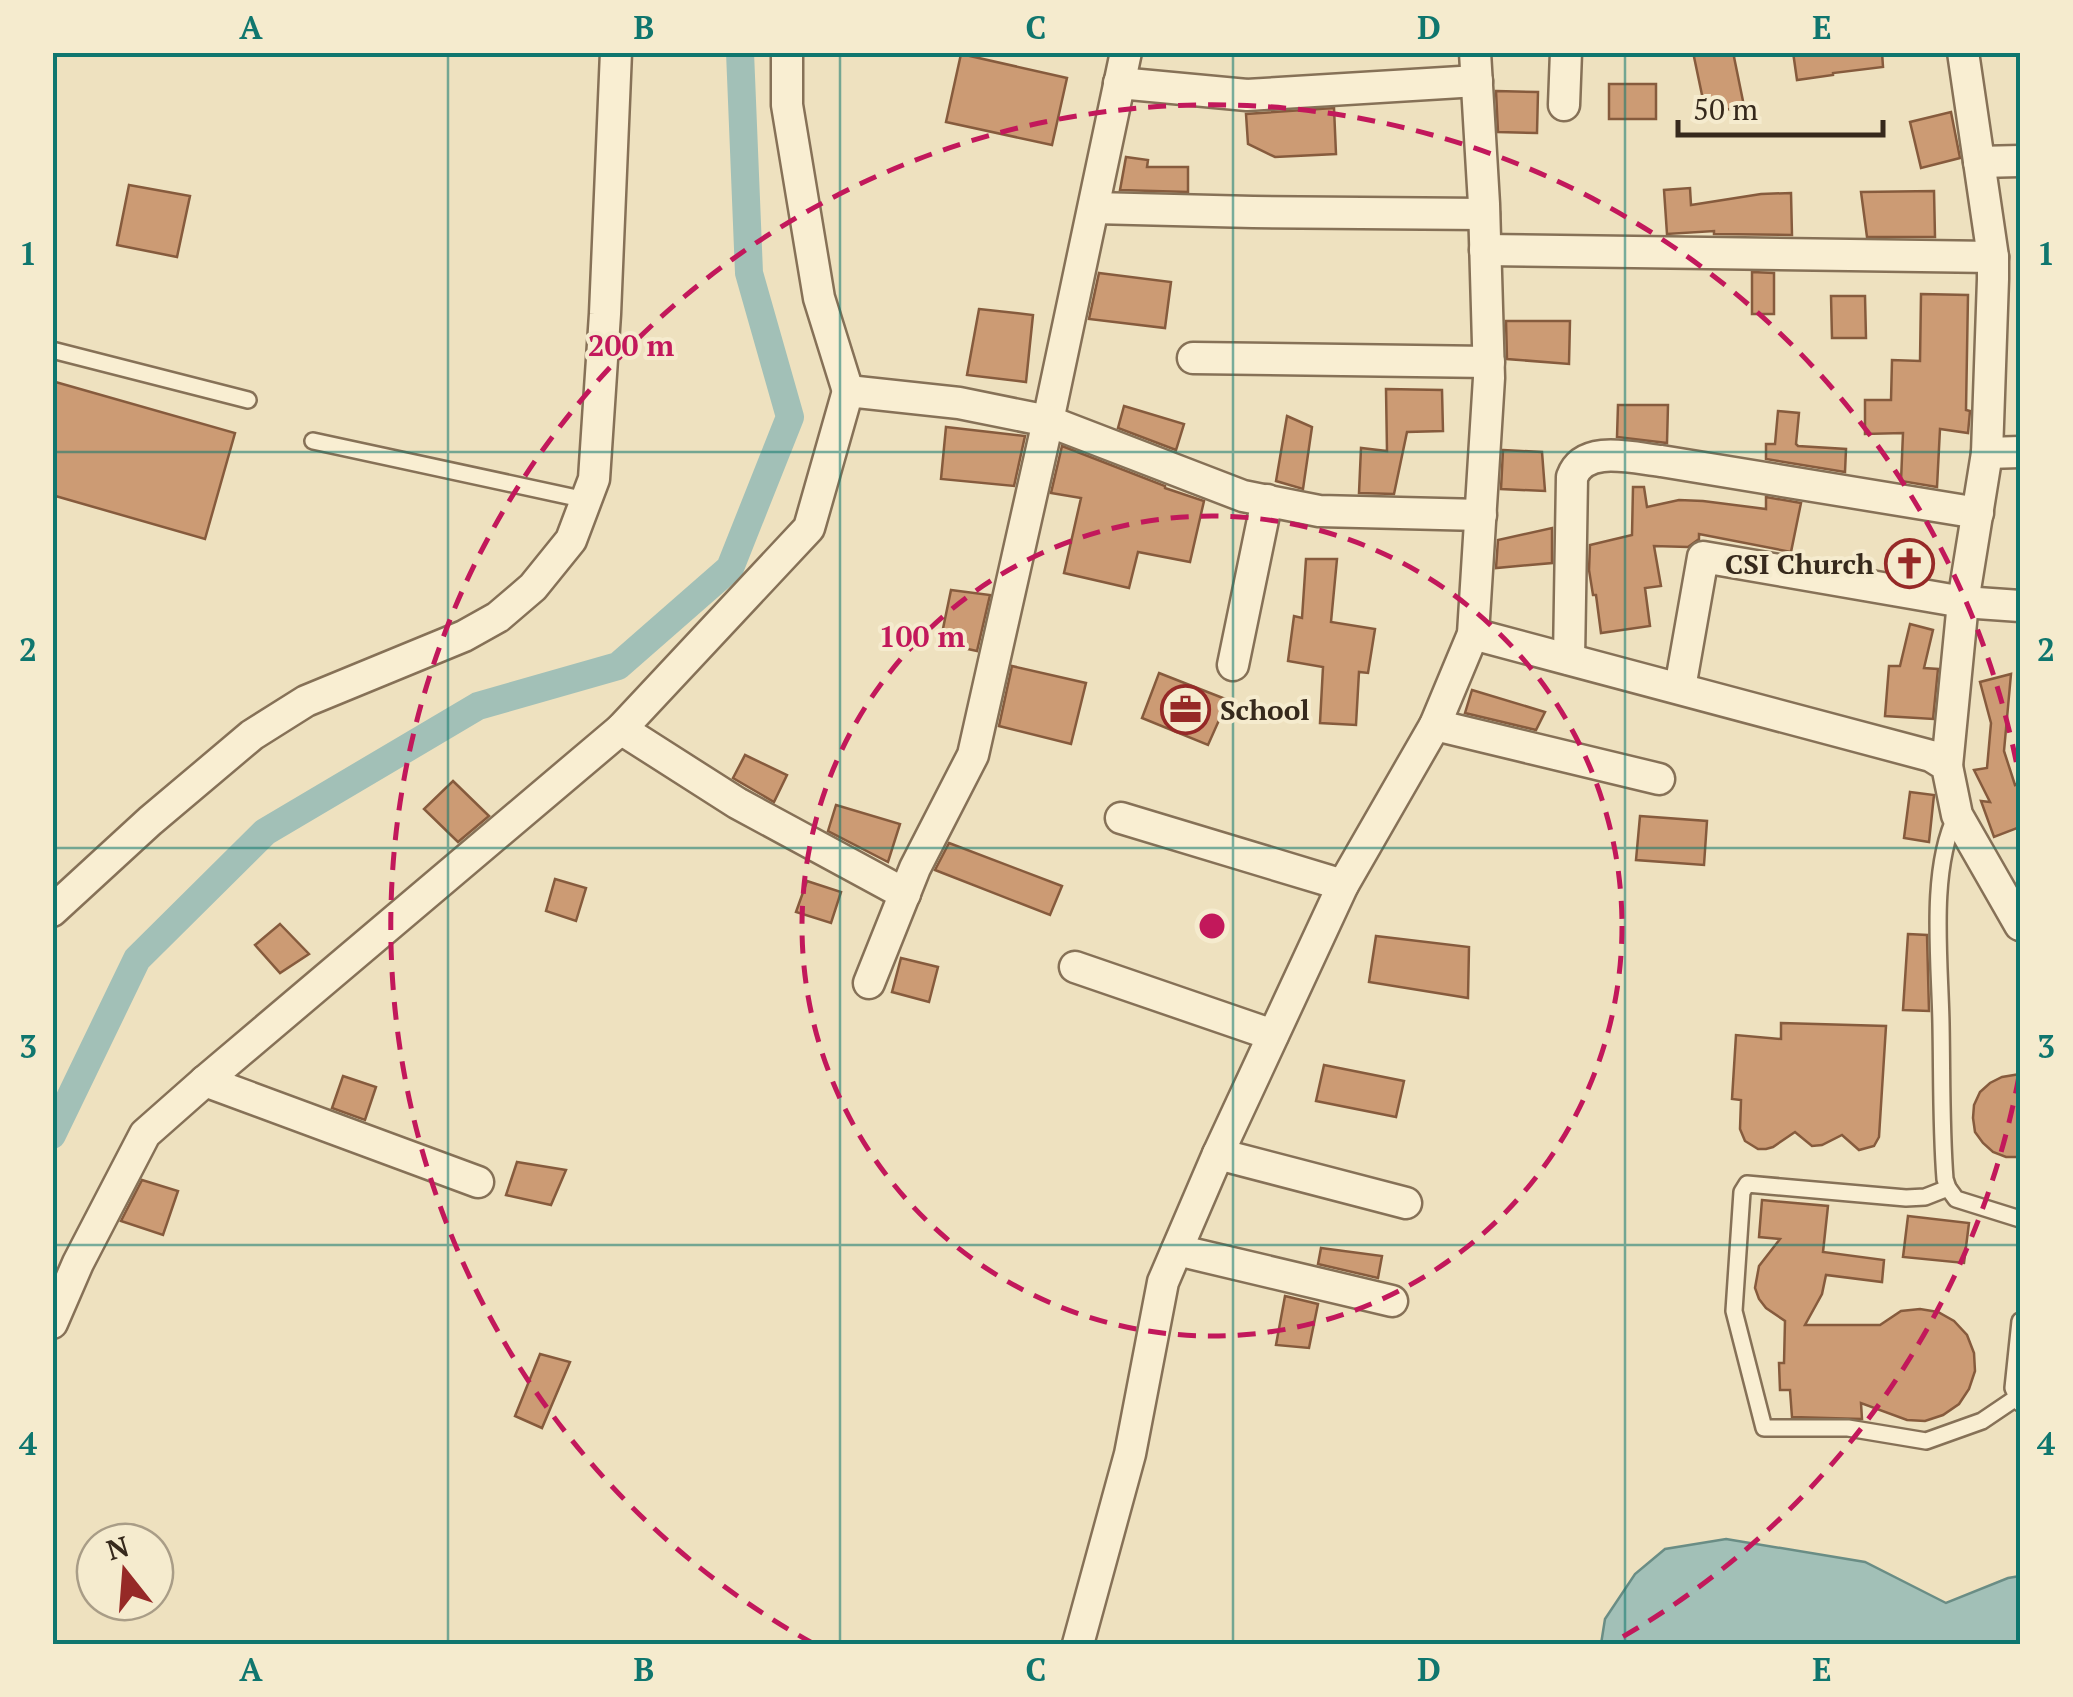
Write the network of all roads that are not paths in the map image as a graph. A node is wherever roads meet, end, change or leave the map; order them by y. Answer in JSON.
{"nodes":[{"id":1,"x":616,"y":52,"type":"edge"},
{"id":2,"x":788,"y":52,"type":"edge"},
{"id":3,"x":1126,"y":52,"type":"edge"},
{"id":4,"x":1566,"y":52,"type":"edge"},
{"id":5,"x":1964,"y":52,"type":"edge"},
{"id":6,"x":1476,"y":67,"type":"edge"},
{"id":7,"x":1119,"y":83,"type":"junction"},
{"id":8,"x":1564,"y":105,"type":"dead end"},
{"id":9,"x":2020,"y":161,"type":"edge"},
{"id":10,"x":1979,"y":162,"type":"junction"},
{"id":11,"x":1094,"y":208,"type":"junction"},
{"id":12,"x":1484,"y":214,"type":"junction"},
{"id":13,"x":1485,"y":250,"type":"junction"},
{"id":14,"x":2002,"y":271,"type":"edge"},
{"id":15,"x":52,"y":350,"type":"edge"},
{"id":16,"x":1193,"y":358,"type":"dead end"},
{"id":17,"x":1488,"y":362,"type":"junction"},
{"id":18,"x":848,"y":390,"type":"junction"},
{"id":19,"x":248,"y":400,"type":"dead end"},
{"id":20,"x":1048,"y":421,"type":"junction"},
{"id":21,"x":313,"y":441,"type":"dead end"},
{"id":22,"x":2020,"y":452,"type":"edge"},
{"id":23,"x":1987,"y":453,"type":"junction"},
{"id":24,"x":586,"y":500,"type":"junction"},
{"id":25,"x":1267,"y":500,"type":"junction"},
{"id":26,"x":1978,"y":512,"type":"junction"},
{"id":27,"x":1480,"y":515,"type":"junction"},
{"id":28,"x":1963,"y":602,"type":"junction"},
{"id":29,"x":2020,"y":606,"type":"edge"},
{"id":30,"x":1473,"y":634,"type":"junction"},
{"id":31,"x":1569,"y":659,"type":"junction"},
{"id":32,"x":1234,"y":666,"type":"dead end"},
{"id":33,"x":1680,"y":688,"type":"junction"},
{"id":34,"x":1435,"y":726,"type":"junction"},
{"id":35,"x":622,"y":729,"type":"junction"},
{"id":36,"x":1946,"y":766,"type":"junction"},
{"id":37,"x":1659,"y":779,"type":"dead end"},
{"id":38,"x":1957,"y":814,"type":"junction"},
{"id":39,"x":1121,"y":818,"type":"dead end"},
{"id":40,"x":1343,"y":885,"type":"junction"},
{"id":41,"x":905,"y":894,"type":"junction"},
{"id":42,"x":52,"y":910,"type":"edge"},
{"id":43,"x":2020,"y":925,"type":"edge"},
{"id":44,"x":1075,"y":968,"type":"dead end"},
{"id":45,"x":870,"y":983,"type":"dead end"},
{"id":46,"x":1274,"y":1035,"type":"junction"},
{"id":47,"x":205,"y":1081,"type":"junction"},
{"id":48,"x":1218,"y":1154,"type":"junction"},
{"id":49,"x":478,"y":1182,"type":"dead end"},
{"id":50,"x":1948,"y":1188,"type":"junction"},
{"id":51,"x":1406,"y":1203,"type":"dead end"},
{"id":52,"x":2020,"y":1219,"type":"edge"},
{"id":53,"x":1177,"y":1250,"type":"junction"},
{"id":54,"x":1392,"y":1301,"type":"dead end"},
{"id":55,"x":2020,"y":1321,"type":"edge"},
{"id":56,"x":52,"y":1324,"type":"edge"},
{"id":57,"x":2019,"y":1400,"type":"edge"},
{"id":58,"x":1078,"y":1644,"type":"edge"}],
"edges":[{"from":1,"to":24,"type":"street"},
{"from":2,"to":18,"type":"street"},
{"from":3,"to":7,"type":"street"},
{"from":4,"to":8,"type":"street"},
{"from":5,"to":10,"type":"street"},
{"from":6,"to":7,"type":"street"},
{"from":6,"to":12,"type":"street"},
{"from":7,"to":11,"type":"street"},
{"from":9,"to":10,"type":"street"},
{"from":10,"to":14,"type":"street"},
{"from":11,"to":12,"type":"street"},
{"from":11,"to":20,"type":"street"},
{"from":12,"to":13,"type":"street"},
{"from":13,"to":14,"type":"street"},
{"from":13,"to":17,"type":"street"},
{"from":14,"to":23,"type":"street"},
{"from":15,"to":19,"type":"lane"},
{"from":16,"to":17,"type":"street"},
{"from":17,"to":27,"type":"street"},
{"from":18,"to":20,"type":"street"},
{"from":18,"to":35,"type":"street"},
{"from":20,"to":25,"type":"street"},
{"from":20,"to":41,"type":"street"},
{"from":21,"to":24,"type":"lane"},
{"from":22,"to":23,"type":"street"},
{"from":23,"to":26,"type":"street"},
{"from":24,"to":42,"type":"street"},
{"from":25,"to":27,"type":"street"},
{"from":25,"to":32,"type":"street"},
{"from":26,"to":28,"type":"street"},
{"from":26,"to":31,"type":"street"},
{"from":27,"to":30,"type":"street"},
{"from":28,"to":29,"type":"street"},
{"from":28,"to":33,"type":"street"},
{"from":28,"to":36,"type":"street"},
{"from":30,"to":31,"type":"street"},
{"from":30,"to":34,"type":"street"},
{"from":31,"to":33,"type":"street"},
{"from":33,"to":36,"type":"street"},
{"from":34,"to":37,"type":"street"},
{"from":34,"to":40,"type":"street"},
{"from":35,"to":41,"type":"street"},
{"from":35,"to":47,"type":"street"},
{"from":36,"to":38,"type":"street"},
{"from":38,"to":43,"type":"street"},
{"from":38,"to":50,"type":"lane"},
{"from":39,"to":40,"type":"street"},
{"from":40,"to":46,"type":"street"},
{"from":41,"to":45,"type":"street"},
{"from":44,"to":46,"type":"street"},
{"from":46,"to":48,"type":"street"},
{"from":47,"to":49,"type":"street"},
{"from":47,"to":56,"type":"street"},
{"from":48,"to":51,"type":"street"},
{"from":48,"to":53,"type":"street"},
{"from":50,"to":52,"type":"lane"},
{"from":50,"to":57,"type":"lane"},
{"from":53,"to":54,"type":"street"},
{"from":53,"to":58,"type":"street"},
{"from":55,"to":57,"type":"lane"}]}
